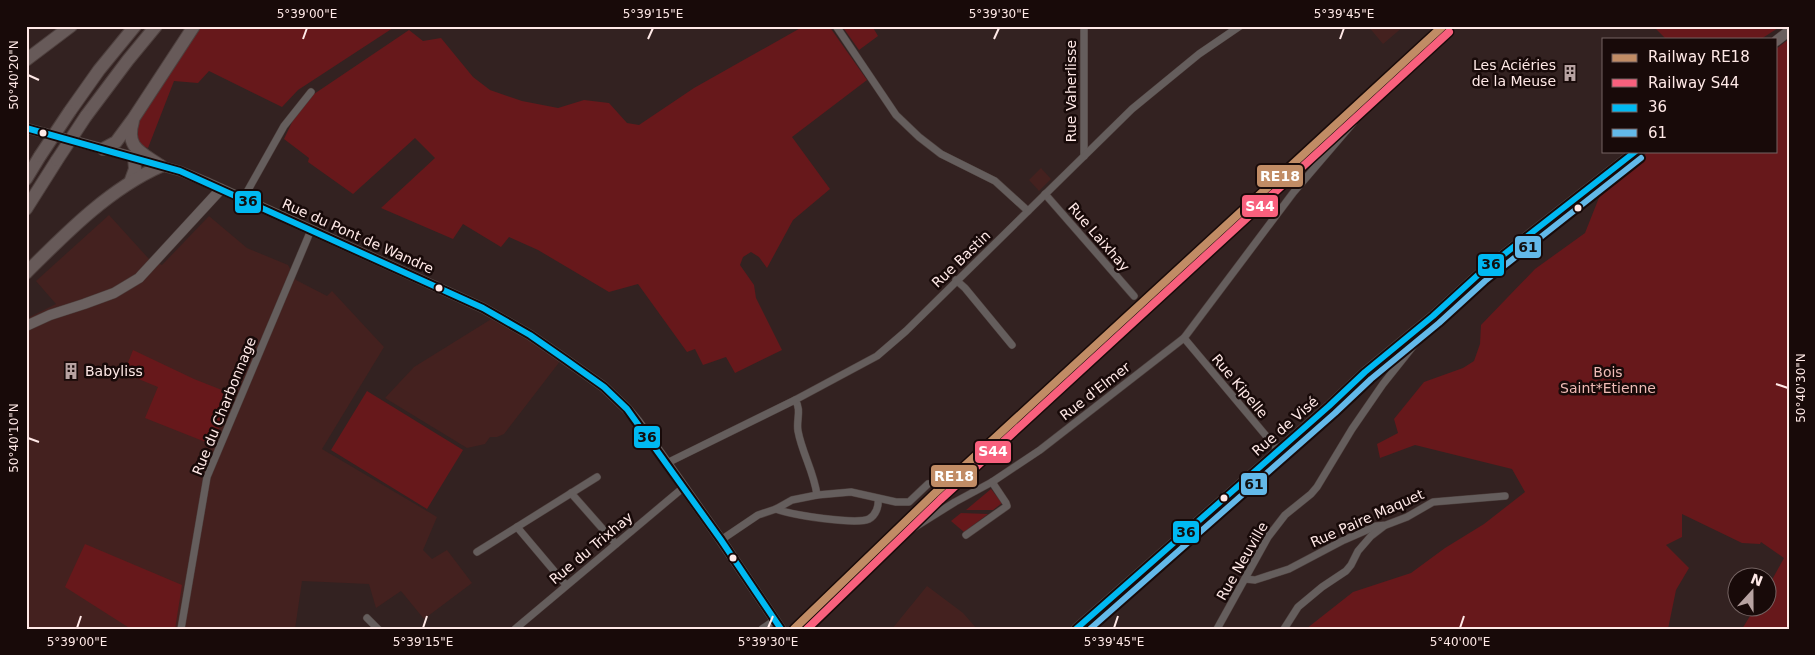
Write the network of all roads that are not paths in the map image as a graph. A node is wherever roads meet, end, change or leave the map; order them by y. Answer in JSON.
{"nodes":[{"id":1,"x":71,"y":26,"type":"edge"},
{"id":2,"x":135,"y":26,"type":"edge"},
{"id":3,"x":156,"y":26,"type":"edge"},
{"id":4,"x":194,"y":26,"type":"edge"},
{"id":5,"x":836,"y":26,"type":"edge"},
{"id":6,"x":1084,"y":26,"type":"edge"},
{"id":7,"x":1240,"y":26,"type":"edge"},
{"id":8,"x":1789,"y":31,"type":"edge"},
{"id":9,"x":1778,"y":39,"type":"edge"},
{"id":10,"x":26,"y":60,"type":"edge"},
{"id":11,"x":311,"y":92,"type":"dead end"},
{"id":12,"x":133,"y":120,"type":"junction"},
{"id":13,"x":1353,"y":123,"type":"dead end"},
{"id":14,"x":26,"y":128,"type":"edge"},
{"id":15,"x":103,"y":149,"type":"junction"},
{"id":16,"x":1635,"y":152,"type":"edge"},
{"id":17,"x":1084,"y":156,"type":"junction"},
{"id":18,"x":134,"y":157,"type":"junction"},
{"id":19,"x":161,"y":166,"type":"junction"},
{"id":20,"x":26,"y":178,"type":"edge"},
{"id":21,"x":131,"y":180,"type":"junction"},
{"id":22,"x":221,"y":189,"type":"junction"},
{"id":23,"x":1045,"y":194,"type":"junction"},
{"id":24,"x":243,"y":199,"type":"junction"},
{"id":25,"x":26,"y":209,"type":"edge"},
{"id":26,"x":1028,"y":211,"type":"junction"},
{"id":27,"x":311,"y":230,"type":"junction"},
{"id":28,"x":26,"y":273,"type":"edge"},
{"id":29,"x":956,"y":280,"type":"junction"},
{"id":30,"x":1134,"y":296,"type":"dead end"},
{"id":31,"x":1434,"y":316,"type":"junction"},
{"id":32,"x":26,"y":326,"type":"edge"},
{"id":33,"x":1184,"y":338,"type":"junction"},
{"id":34,"x":1012,"y":345,"type":"dead end"},
{"id":35,"x":795,"y":400,"type":"junction"},
{"id":36,"x":1278,"y":450,"type":"junction"},
{"id":37,"x":667,"y":463,"type":"junction"},
{"id":38,"x":596,"y":477,"type":"dead end"},
{"id":39,"x":992,"y":482,"type":"junction"},
{"id":40,"x":928,"y":484,"type":"dead end"},
{"id":41,"x":684,"y":487,"type":"junction"},
{"id":42,"x":571,"y":493,"type":"junction"},
{"id":43,"x":817,"y":495,"type":"junction"},
{"id":44,"x":1505,"y":496,"type":"dead end"},
{"id":45,"x":878,"y":499,"type":"junction"},
{"id":46,"x":776,"y":510,"type":"junction"},
{"id":47,"x":1386,"y":524,"type":"junction"},
{"id":48,"x":517,"y":527,"type":"junction"},
{"id":49,"x":966,"y":535,"type":"dead end"},
{"id":50,"x":721,"y":540,"type":"junction"},
{"id":51,"x":616,"y":544,"type":"junction"},
{"id":52,"x":477,"y":552,"type":"dead end"},
{"id":53,"x":1245,"y":578,"type":"junction"},
{"id":54,"x":566,"y":585,"type":"junction"},
{"id":55,"x":367,"y":618,"type":"dead end"},
{"id":56,"x":775,"y":620,"type":"junction"},
{"id":57,"x":181,"y":629,"type":"edge"},
{"id":58,"x":378,"y":629,"type":"edge"},
{"id":59,"x":515,"y":629,"type":"edge"},
{"id":60,"x":762,"y":629,"type":"edge"},
{"id":61,"x":781,"y":629,"type":"edge"},
{"id":62,"x":806,"y":629,"type":"edge"},
{"id":63,"x":1076,"y":629,"type":"edge"},
{"id":64,"x":1217,"y":629,"type":"edge"},
{"id":65,"x":1284,"y":629,"type":"edge"}],
"edges":[{"from":1,"to":10,"type":"highway"},
{"from":2,"to":20,"type":"highway","bridge":true},
{"from":3,"to":25,"type":"highway","bridge":true},
{"from":4,"to":12,"type":"highway"},
{"from":5,"to":26,"type":"street"},
{"from":6,"to":17,"type":"street","name":"Rue Vaherlisse"},
{"from":7,"to":17,"type":"street","name":"Rue Bastin"},
{"from":8,"to":9,"type":"street"},
{"from":11,"to":24,"type":"street"},
{"from":12,"to":15,"type":"highway"},
{"from":12,"to":19,"type":"highway"},
{"from":13,"to":33,"type":"street","name":"Rue d'Elmer"},
{"from":14,"to":15,"type":"street","name":"Rue du Pont de Wandre"},
{"from":15,"to":18,"type":"street","name":"Rue du Pont de Wandre"},
{"from":16,"to":31,"type":"street","name":"Rue de Visé"},
{"from":17,"to":23,"type":"street","name":"Rue Bastin"},
{"from":18,"to":19,"type":"street","name":"Rue du Pont de Wandre"},
{"from":18,"to":21,"type":"highway"},
{"from":19,"to":21,"type":"highway"},
{"from":19,"to":22,"type":"street","name":"Rue du Pont de Wandre"},
{"from":21,"to":28,"type":"highway"},
{"from":22,"to":24,"type":"street","name":"Rue du Pont de Wandre"},
{"from":22,"to":32,"type":"street"},
{"from":23,"to":26,"type":"street","name":"Rue Bastin"},
{"from":23,"to":30,"type":"street","name":"Rue Laixhay"},
{"from":24,"to":27,"type":"street","name":"Rue du Pont de Wandre"},
{"from":26,"to":29,"type":"street","name":"Rue Bastin"},
{"from":27,"to":37,"type":"street","name":"Rue du Pont de Wandre"},
{"from":27,"to":57,"type":"street","name":"Rue du Charbonnage"},
{"from":29,"to":34,"type":"street"},
{"from":29,"to":35,"type":"street","name":"Rue Bastin"},
{"from":31,"to":36,"type":"street","name":"Rue de Visé"},
{"from":31,"to":53,"type":"street","name":"Rue Neuville"},
{"from":33,"to":36,"type":"street","name":"Rue Kipelle"},
{"from":33,"to":39,"type":"street","name":"Rue d'Elmer"},
{"from":35,"to":37,"type":"street","name":"Rue Bastin"},
{"from":35,"to":43,"type":"street"},
{"from":36,"to":63,"type":"street","name":"Rue de Visé"},
{"from":37,"to":41,"type":"street","name":"Rue du Pont de Wandre"},
{"from":38,"to":42,"type":"street"},
{"from":39,"to":49,"type":"street"},
{"from":39,"to":62,"type":"street","name":"Rue d'Elmer"},
{"from":40,"to":45,"type":"street"},
{"from":41,"to":50,"type":"street","name":"Rue du Pont de Wandre"},
{"from":41,"to":51,"type":"street","name":"Rue du Trixhay"},
{"from":42,"to":48,"type":"street"},
{"from":42,"to":51,"type":"street"},
{"from":43,"to":45,"type":"street"},
{"from":43,"to":46,"type":"street"},
{"from":44,"to":47,"type":"street","name":"Rue Paire Maquet"},
{"from":45,"to":46,"type":"street"},
{"from":46,"to":50,"type":"street"},
{"from":47,"to":53,"type":"street","name":"Rue Paire Maquet"},
{"from":47,"to":65,"type":"street"},
{"from":48,"to":52,"type":"street"},
{"from":48,"to":54,"type":"street"},
{"from":50,"to":56,"type":"street","name":"Rue du Pont de Wandre"},
{"from":51,"to":54,"type":"street","name":"Rue du Trixhay"},
{"from":53,"to":64,"type":"street","name":"Rue Neuville"},
{"from":54,"to":59,"type":"street","name":"Rue du Trixhay"},
{"from":55,"to":58,"type":"street"},
{"from":56,"to":60,"type":"street"},
{"from":56,"to":61,"type":"street","name":"Rue du Pont de Wandre"}]}
